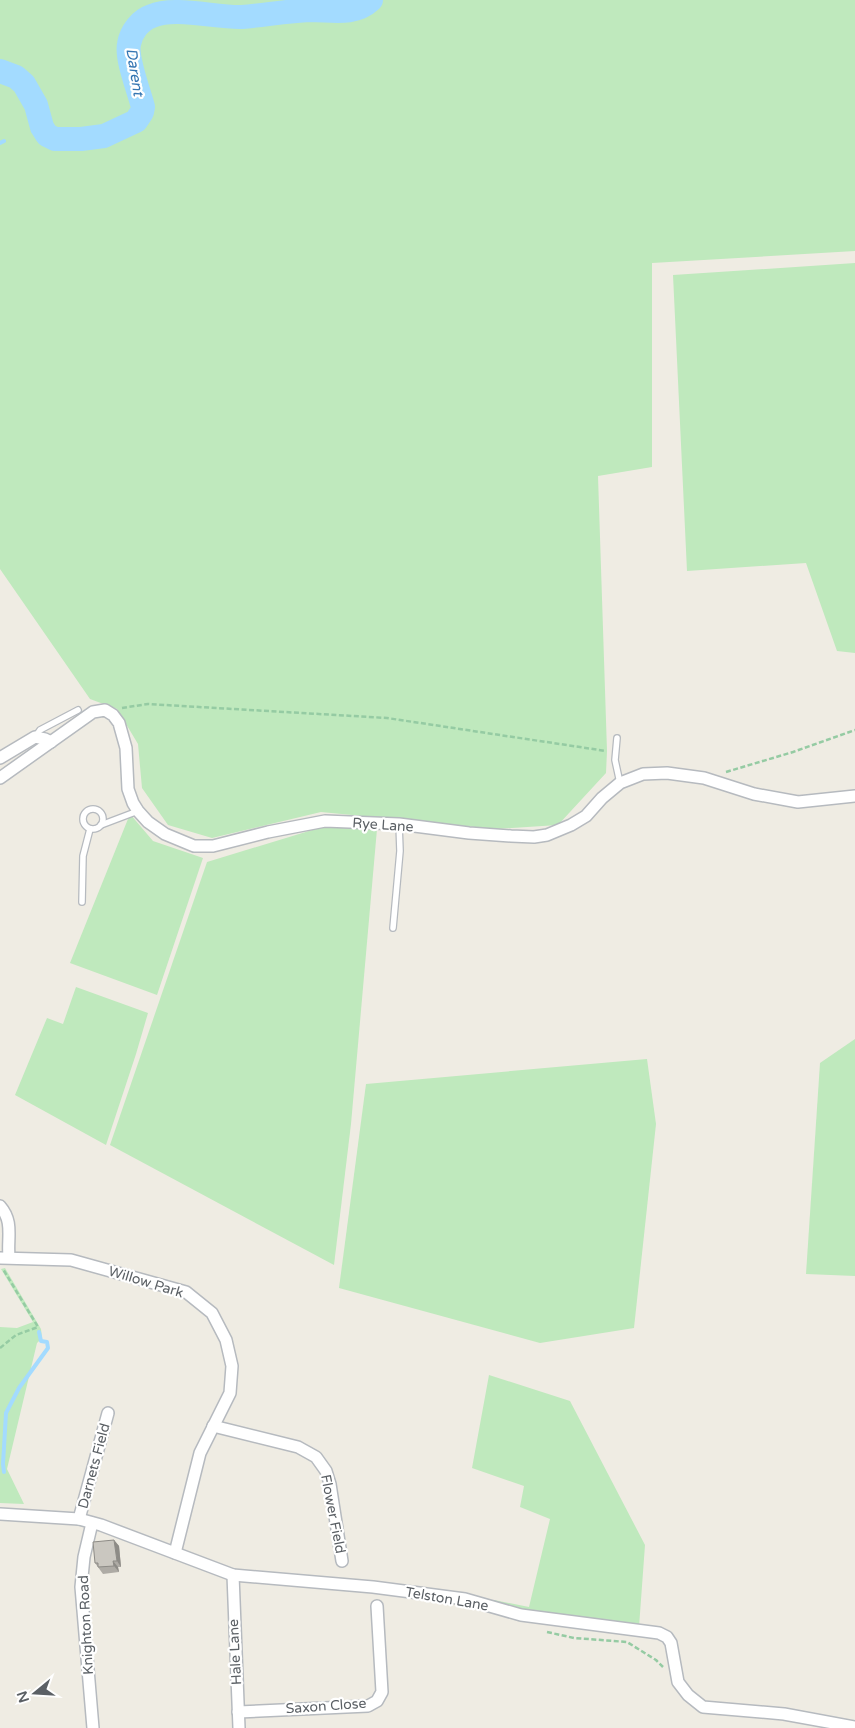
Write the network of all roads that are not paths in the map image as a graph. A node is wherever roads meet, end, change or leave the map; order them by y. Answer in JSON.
{"nodes":[{"id":1,"x":78,"y":710,"type":"dead end"},
{"id":2,"x":35,"y":737,"type":"junction"},
{"id":3,"x":617,"y":738,"type":"dead end"},
{"id":4,"x":51,"y":742,"type":"junction"},
{"id":5,"x":1,"y":755,"type":"edge"},
{"id":6,"x":0,"y":778,"type":"edge"},
{"id":7,"x":620,"y":783,"type":"junction"},
{"id":8,"x":855,"y":796,"type":"edge"},
{"id":9,"x":138,"y":811,"type":"junction"},
{"id":10,"x":399,"y":824,"type":"junction"},
{"id":11,"x":102,"y":825,"type":"junction"},
{"id":12,"x":90,"y":829,"type":"junction"},
{"id":13,"x":82,"y":902,"type":"dead end"},
{"id":14,"x":393,"y":928,"type":"dead end"},
{"id":15,"x":0,"y":1206,"type":"edge"},
{"id":16,"x":3,"y":1259,"type":"edge"},
{"id":17,"x":108,"y":1413,"type":"dead end"},
{"id":18,"x":213,"y":1426,"type":"junction"},
{"id":19,"x":0,"y":1514,"type":"edge"},
{"id":20,"x":79,"y":1519,"type":"junction"},
{"id":21,"x":92,"y":1523,"type":"junction"},
{"id":22,"x":175,"y":1553,"type":"junction"},
{"id":23,"x":342,"y":1561,"type":"dead end"},
{"id":24,"x":232,"y":1575,"type":"junction"},
{"id":25,"x":377,"y":1606,"type":"dead end"},
{"id":26,"x":238,"y":1712,"type":"junction"},
{"id":27,"x":855,"y":1727,"type":"edge"},
{"id":28,"x":93,"y":1728,"type":"edge"},
{"id":29,"x":239,"y":1728,"type":"edge"}],
"edges":[{"from":1,"to":2,"type":"lane"},
{"from":2,"to":4,"type":"street"},
{"from":2,"to":5,"type":"street"},
{"from":3,"to":7,"type":"lane"},
{"from":4,"to":6,"type":"street"},
{"from":4,"to":9,"type":"street","name":"Rye Lane"},
{"from":7,"to":8,"type":"street","name":"Rye Lane"},
{"from":7,"to":10,"type":"street","name":"Rye Lane"},
{"from":9,"to":10,"type":"street","name":"Rye Lane"},
{"from":9,"to":11,"type":"lane"},
{"from":10,"to":14,"type":"lane"},
{"from":11,"to":12,"type":"lane"},
{"from":11,"to":12,"type":"lane"},
{"from":12,"to":13,"type":"lane"},
{"from":15,"to":16,"type":"street"},
{"from":16,"to":18,"type":"street","name":"Willow Park"},
{"from":17,"to":20,"type":"street","name":"Darnets Field"},
{"from":18,"to":22,"type":"street","name":"Willow Park"},
{"from":18,"to":23,"type":"street","name":"Flower Field"},
{"from":19,"to":20,"type":"street","name":"Telston Lane"},
{"from":20,"to":21,"type":"street","name":"Telston Lane"},
{"from":21,"to":22,"type":"street","name":"Telston Lane"},
{"from":21,"to":28,"type":"street","name":"Knighton Road"},
{"from":22,"to":24,"type":"street","name":"Telston Lane"},
{"from":24,"to":26,"type":"street","name":"Hale Lane"},
{"from":24,"to":27,"type":"street","name":"Telston Lane"},
{"from":25,"to":26,"type":"street","name":"Saxon Close"},
{"from":26,"to":29,"type":"street","name":"Hale Lane"}]}
